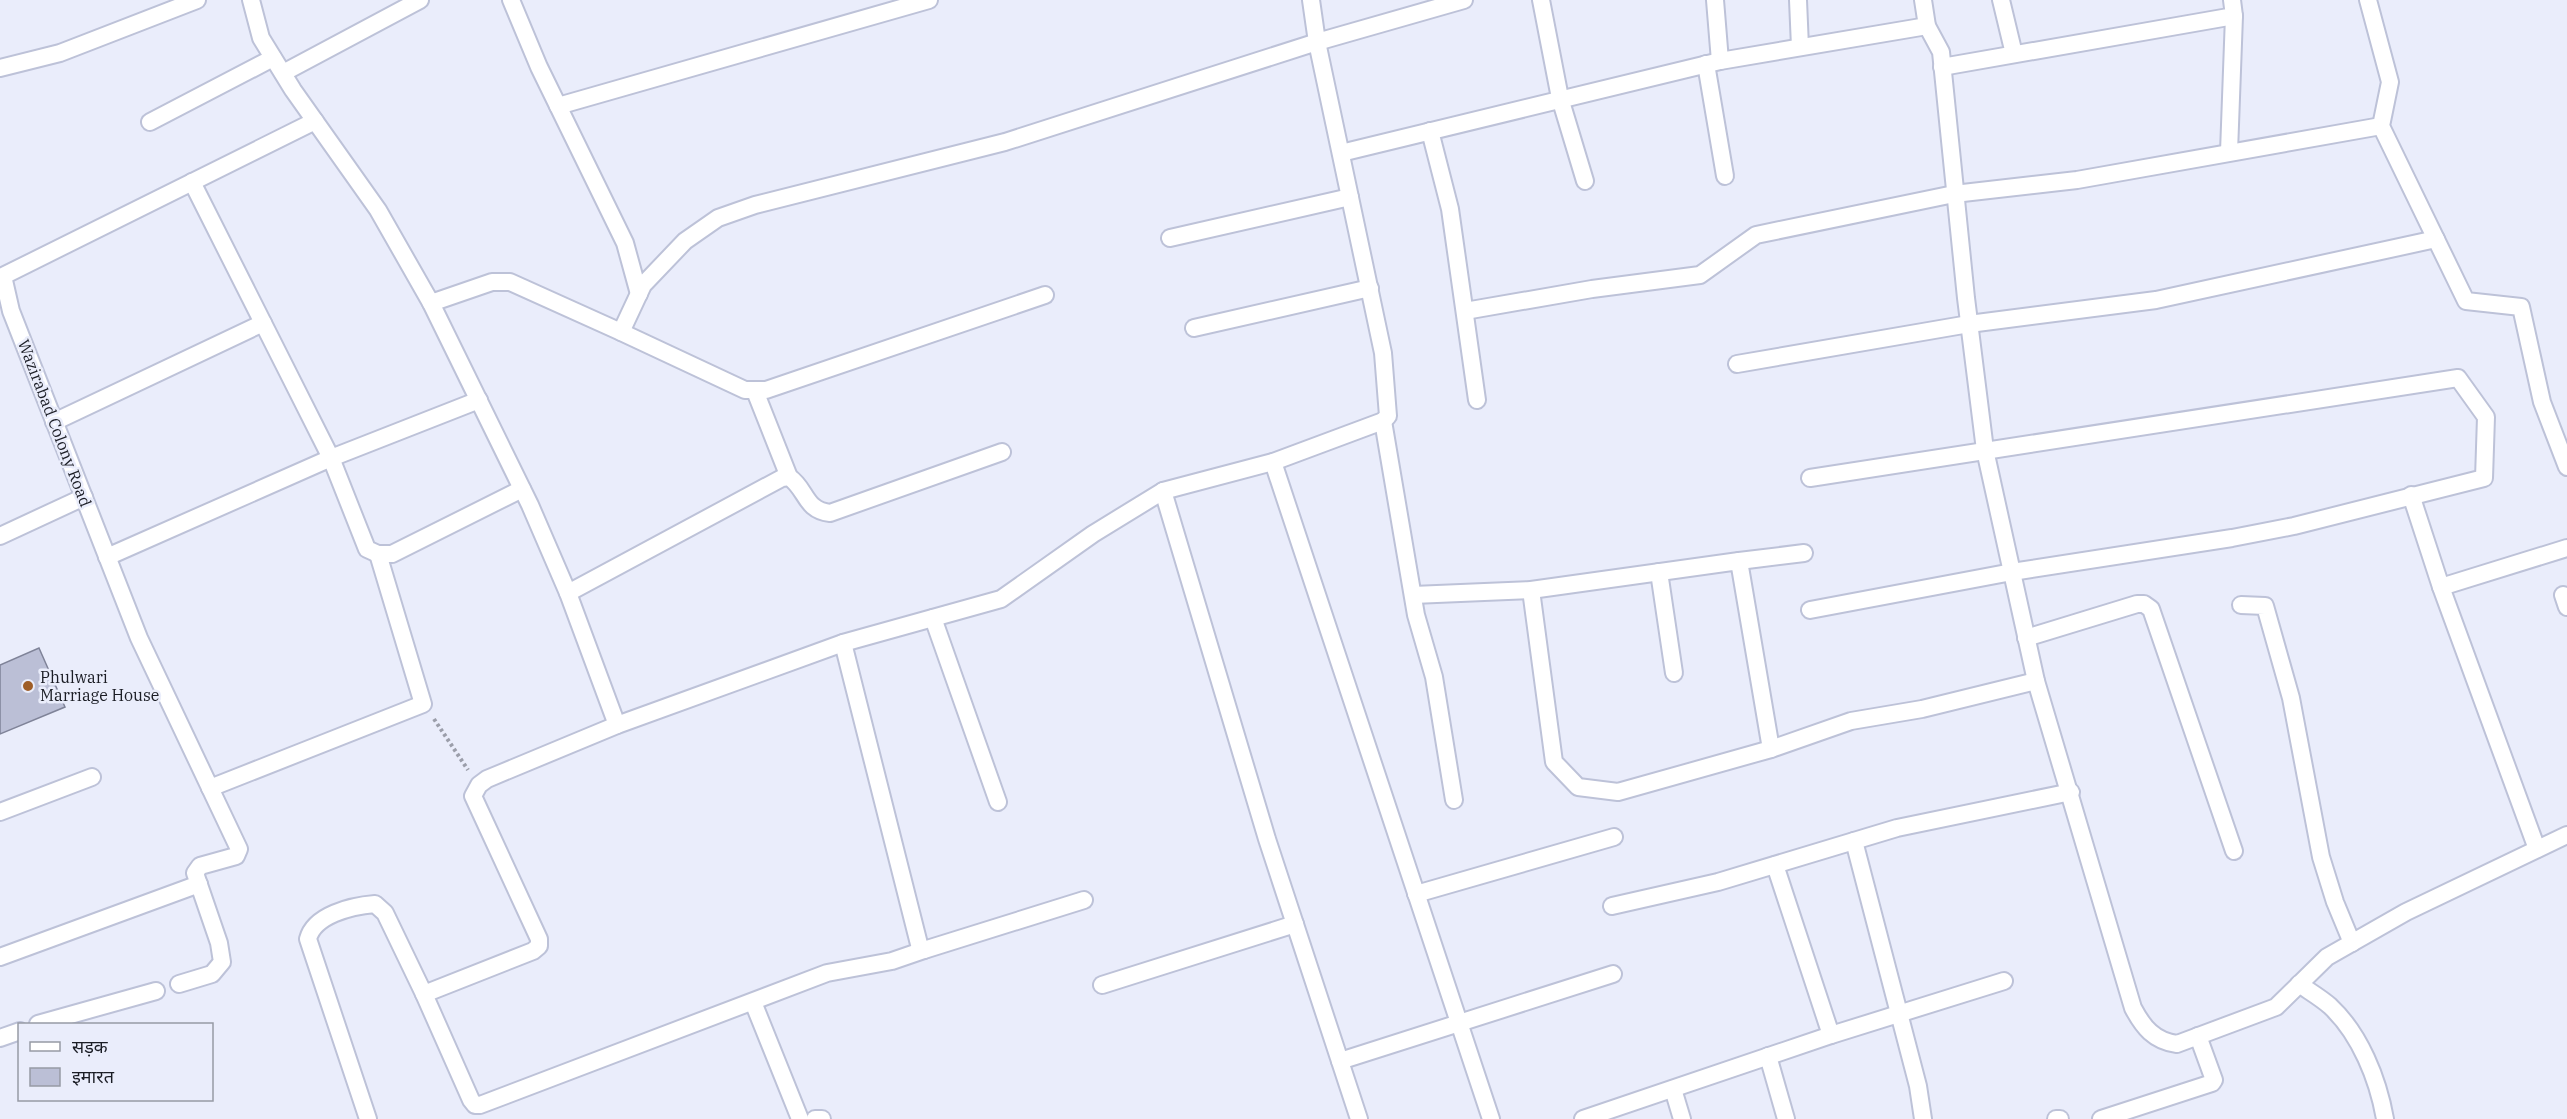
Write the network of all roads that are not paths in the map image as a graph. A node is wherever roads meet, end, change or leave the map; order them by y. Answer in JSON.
{"nodes":[{"id":1,"x":197,"y":0,"type":"edge"},
{"id":2,"x":251,"y":0,"type":"edge"},
{"id":3,"x":420,"y":0,"type":"edge"},
{"id":4,"x":511,"y":0,"type":"edge"},
{"id":5,"x":929,"y":0,"type":"edge"},
{"id":6,"x":1311,"y":0,"type":"edge"},
{"id":7,"x":1464,"y":0,"type":"edge"},
{"id":8,"x":1541,"y":0,"type":"edge"},
{"id":9,"x":1715,"y":0,"type":"edge"},
{"id":10,"x":1798,"y":0,"type":"edge"},
{"id":11,"x":1923,"y":0,"type":"edge"},
{"id":12,"x":2001,"y":0,"type":"edge"},
{"id":13,"x":2368,"y":0,"type":"edge"},
{"id":14,"x":2233,"y":8,"type":"edge"},
{"id":15,"x":1927,"y":26,"type":"junction"},
{"id":16,"x":1317,"y":42,"type":"junction"},
{"id":17,"x":1800,"y":47,"type":"junction"},
{"id":18,"x":2014,"y":54,"type":"junction"},
{"id":19,"x":273,"y":58,"type":"junction"},
{"id":20,"x":1713,"y":62,"type":"junction"},
{"id":21,"x":1942,"y":67,"type":"junction"},
{"id":22,"x":0,"y":68,"type":"edge"},
{"id":23,"x":283,"y":73,"type":"junction"},
{"id":24,"x":1560,"y":98,"type":"junction"},
{"id":25,"x":558,"y":106,"type":"junction"},
{"id":26,"x":315,"y":121,"type":"junction"},
{"id":27,"x":150,"y":122,"type":"dead end"},
{"id":28,"x":2381,"y":126,"type":"junction"},
{"id":29,"x":1430,"y":130,"type":"junction"},
{"id":30,"x":2229,"y":152,"type":"junction"},
{"id":31,"x":1341,"y":153,"type":"junction"},
{"id":32,"x":1725,"y":176,"type":"dead end"},
{"id":33,"x":1585,"y":181,"type":"dead end"},
{"id":34,"x":192,"y":182,"type":"junction"},
{"id":35,"x":1954,"y":194,"type":"junction"},
{"id":36,"x":1350,"y":198,"type":"junction"},
{"id":37,"x":1170,"y":238,"type":"dead end"},
{"id":38,"x":2436,"y":239,"type":"junction"},
{"id":39,"x":1370,"y":288,"type":"junction"},
{"id":40,"x":639,"y":294,"type":"junction"},
{"id":41,"x":1045,"y":295,"type":"dead end"},
{"id":42,"x":431,"y":303,"type":"junction"},
{"id":43,"x":1465,"y":311,"type":"junction"},
{"id":44,"x":262,"y":323,"type":"junction"},
{"id":45,"x":1969,"y":324,"type":"junction"},
{"id":46,"x":1194,"y":328,"type":"dead end"},
{"id":47,"x":621,"y":332,"type":"junction"},
{"id":48,"x":1737,"y":364,"type":"dead end"},
{"id":49,"x":754,"y":392,"type":"junction"},
{"id":50,"x":479,"y":400,"type":"junction"},
{"id":51,"x":1477,"y":400,"type":"dead end"},
{"id":52,"x":1383,"y":421,"type":"junction"},
{"id":53,"x":54,"y":422,"type":"junction"},
{"id":54,"x":1985,"y":450,"type":"junction"},
{"id":55,"x":1002,"y":452,"type":"dead end"},
{"id":56,"x":331,"y":458,"type":"junction"},
{"id":57,"x":1273,"y":462,"type":"junction"},
{"id":58,"x":2567,"y":467,"type":"edge"},
{"id":59,"x":789,"y":477,"type":"junction"},
{"id":60,"x":1810,"y":478,"type":"dead end"},
{"id":61,"x":522,"y":489,"type":"junction"},
{"id":62,"x":1163,"y":491,"type":"junction"},
{"id":63,"x":2411,"y":495,"type":"junction"},
{"id":64,"x":84,"y":497,"type":"junction"},
{"id":65,"x":0,"y":536,"type":"edge"},
{"id":66,"x":2567,"y":548,"type":"edge"},
{"id":67,"x":1804,"y":553,"type":"dead end"},
{"id":68,"x":378,"y":554,"type":"junction"},
{"id":69,"x":107,"y":556,"type":"junction"},
{"id":70,"x":1739,"y":561,"type":"junction"},
{"id":71,"x":1659,"y":572,"type":"junction"},
{"id":72,"x":2012,"y":572,"type":"junction"},
{"id":73,"x":2441,"y":587,"type":"junction"},
{"id":74,"x":1531,"y":590,"type":"junction"},
{"id":75,"x":568,"y":593,"type":"junction"},
{"id":76,"x":1413,"y":595,"type":"junction"},
{"id":77,"x":2241,"y":605,"type":"dead end"},
{"id":78,"x":1810,"y":610,"type":"dead end"},
{"id":79,"x":933,"y":618,"type":"junction"},
{"id":80,"x":2026,"y":638,"type":"junction"},
{"id":81,"x":843,"y":643,"type":"junction"},
{"id":82,"x":1674,"y":673,"type":"dead end"},
{"id":83,"x":2036,"y":681,"type":"junction"},
{"id":84,"x":617,"y":725,"type":"junction"},
{"id":85,"x":1771,"y":749,"type":"junction"},
{"id":86,"x":92,"y":777,"type":"dead end"},
{"id":87,"x":210,"y":788,"type":"junction"},
{"id":88,"x":2071,"y":792,"type":"junction"},
{"id":89,"x":1454,"y":800,"type":"dead end"},
{"id":90,"x":998,"y":802,"type":"dead end"},
{"id":91,"x":0,"y":812,"type":"edge"},
{"id":92,"x":2567,"y":835,"type":"edge"},
{"id":93,"x":1614,"y":837,"type":"dead end"},
{"id":94,"x":1854,"y":841,"type":"junction"},
{"id":95,"x":2537,"y":849,"type":"junction"},
{"id":96,"x":2234,"y":851,"type":"dead end"},
{"id":97,"x":1775,"y":865,"type":"junction"},
{"id":98,"x":199,"y":884,"type":"junction"},
{"id":99,"x":1416,"y":894,"type":"junction"},
{"id":100,"x":1084,"y":900,"type":"dead end"},
{"id":101,"x":1612,"y":906,"type":"dead end"},
{"id":102,"x":1295,"y":924,"type":"junction"},
{"id":103,"x":2352,"y":943,"type":"junction"},
{"id":104,"x":924,"y":950,"type":"junction"},
{"id":105,"x":0,"y":957,"type":"edge"},
{"id":106,"x":1613,"y":974,"type":"dead end"},
{"id":107,"x":2004,"y":981,"type":"dead end"},
{"id":108,"x":179,"y":984,"type":"dead end"},
{"id":109,"x":2299,"y":984,"type":"junction"},
{"id":110,"x":1102,"y":985,"type":"dead end"},
{"id":111,"x":156,"y":991,"type":"dead end"},
{"id":112,"x":424,"y":994,"type":"junction"},
{"id":113,"x":753,"y":1002,"type":"junction"},
{"id":114,"x":1898,"y":1014,"type":"junction"},
{"id":115,"x":1458,"y":1022,"type":"junction"},
{"id":116,"x":42,"y":1023,"type":"edge"},
{"id":117,"x":18,"y":1032,"type":"edge"},
{"id":118,"x":1831,"y":1035,"type":"junction"},
{"id":119,"x":2198,"y":1036,"type":"junction"},
{"id":120,"x":0,"y":1038,"type":"edge"},
{"id":121,"x":1768,"y":1056,"type":"junction"},
{"id":122,"x":1340,"y":1061,"type":"junction"},
{"id":123,"x":1673,"y":1089,"type":"junction"},
{"id":124,"x":368,"y":1119,"type":"edge"},
{"id":125,"x":800,"y":1119,"type":"edge"},
{"id":126,"x":815,"y":1119,"type":"edge"},
{"id":127,"x":822,"y":1119,"type":"edge"},
{"id":128,"x":1359,"y":1119,"type":"edge"},
{"id":129,"x":1491,"y":1119,"type":"edge"},
{"id":130,"x":1583,"y":1119,"type":"edge"},
{"id":131,"x":1682,"y":1119,"type":"edge"},
{"id":132,"x":1786,"y":1119,"type":"edge"},
{"id":133,"x":1923,"y":1119,"type":"edge"},
{"id":134,"x":2101,"y":1119,"type":"edge"},
{"id":135,"x":2385,"y":1119,"type":"edge"}],
"edges":[{"from":1,"to":22,"type":"street"},
{"from":2,"to":19,"type":"street"},
{"from":3,"to":23,"type":"street"},
{"from":4,"to":25,"type":"street"},
{"from":5,"to":25,"type":"street"},
{"from":6,"to":16,"type":"street"},
{"from":7,"to":16,"type":"street"},
{"from":8,"to":24,"type":"street"},
{"from":9,"to":20,"type":"street"},
{"from":10,"to":17,"type":"street"},
{"from":11,"to":15,"type":"street"},
{"from":12,"to":18,"type":"street"},
{"from":13,"to":28,"type":"street"},
{"from":14,"to":18,"type":"street"},
{"from":14,"to":30,"type":"street"},
{"from":15,"to":17,"type":"street"},
{"from":15,"to":21,"type":"street"},
{"from":16,"to":31,"type":"street"},
{"from":16,"to":40,"type":"street"},
{"from":17,"to":20,"type":"street"},
{"from":18,"to":21,"type":"street"},
{"from":19,"to":23,"type":"street"},
{"from":19,"to":27,"type":"street"},
{"from":20,"to":24,"type":"street"},
{"from":20,"to":32,"type":"street"},
{"from":21,"to":35,"type":"street"},
{"from":23,"to":26,"type":"street"},
{"from":24,"to":29,"type":"street"},
{"from":24,"to":33,"type":"street"},
{"from":25,"to":40,"type":"street"},
{"from":26,"to":34,"type":"street","name":"Wazirabad Colony Road"},
{"from":26,"to":42,"type":"street"},
{"from":28,"to":30,"type":"street"},
{"from":28,"to":38,"type":"street"},
{"from":29,"to":31,"type":"street"},
{"from":29,"to":43,"type":"street"},
{"from":30,"to":35,"type":"street"},
{"from":31,"to":36,"type":"street"},
{"from":34,"to":44,"type":"street"},
{"from":34,"to":53,"type":"street","name":"Wazirabad Colony Road"},
{"from":35,"to":43,"type":"street"},
{"from":35,"to":45,"type":"street"},
{"from":36,"to":37,"type":"street"},
{"from":36,"to":39,"type":"street"},
{"from":38,"to":45,"type":"street"},
{"from":38,"to":58,"type":"street"},
{"from":39,"to":46,"type":"street"},
{"from":39,"to":52,"type":"street"},
{"from":40,"to":47,"type":"street"},
{"from":41,"to":49,"type":"street"},
{"from":42,"to":47,"type":"street"},
{"from":42,"to":50,"type":"street"},
{"from":43,"to":51,"type":"street"},
{"from":44,"to":53,"type":"street"},
{"from":44,"to":56,"type":"street"},
{"from":45,"to":48,"type":"street"},
{"from":45,"to":54,"type":"street"},
{"from":47,"to":49,"type":"street"},
{"from":49,"to":59,"type":"street"},
{"from":50,"to":56,"type":"street"},
{"from":50,"to":61,"type":"street"},
{"from":52,"to":57,"type":"street"},
{"from":52,"to":76,"type":"street"},
{"from":53,"to":64,"type":"street","name":"Wazirabad Colony Road"},
{"from":54,"to":60,"type":"street"},
{"from":54,"to":63,"type":"street"},
{"from":54,"to":72,"type":"street"},
{"from":55,"to":59,"type":"street"},
{"from":56,"to":68,"type":"street"},
{"from":56,"to":69,"type":"street"},
{"from":57,"to":62,"type":"street"},
{"from":57,"to":99,"type":"street"},
{"from":59,"to":75,"type":"street"},
{"from":61,"to":68,"type":"street"},
{"from":61,"to":75,"type":"street"},
{"from":62,"to":79,"type":"street"},
{"from":62,"to":102,"type":"street"},
{"from":63,"to":72,"type":"street"},
{"from":63,"to":73,"type":"street"},
{"from":64,"to":65,"type":"street"},
{"from":64,"to":69,"type":"street","name":"Wazirabad Colony Road"},
{"from":66,"to":73,"type":"street"},
{"from":67,"to":70,"type":"street"},
{"from":68,"to":87,"type":"street"},
{"from":69,"to":87,"type":"street","name":"Wazirabad Colony Road"},
{"from":70,"to":71,"type":"street"},
{"from":70,"to":85,"type":"street"},
{"from":71,"to":74,"type":"street"},
{"from":71,"to":82,"type":"street"},
{"from":72,"to":78,"type":"street"},
{"from":72,"to":80,"type":"street"},
{"from":73,"to":95,"type":"street"},
{"from":74,"to":76,"type":"street"},
{"from":74,"to":85,"type":"street"},
{"from":75,"to":84,"type":"street"},
{"from":76,"to":89,"type":"street"},
{"from":77,"to":103,"type":"street"},
{"from":79,"to":81,"type":"street"},
{"from":79,"to":90,"type":"street"},
{"from":80,"to":83,"type":"street"},
{"from":80,"to":96,"type":"street"},
{"from":81,"to":84,"type":"street"},
{"from":81,"to":104,"type":"street"},
{"from":83,"to":85,"type":"street"},
{"from":83,"to":88,"type":"street"},
{"from":84,"to":112,"type":"street"},
{"from":86,"to":91,"type":"street"},
{"from":87,"to":98,"type":"street","name":"Wazirabad Colony Road"},
{"from":88,"to":94,"type":"street"},
{"from":88,"to":119,"type":"street"},
{"from":92,"to":95,"type":"street"},
{"from":93,"to":99,"type":"street"},
{"from":94,"to":97,"type":"street"},
{"from":94,"to":114,"type":"street"},
{"from":95,"to":103,"type":"street"},
{"from":97,"to":101,"type":"street"},
{"from":97,"to":118,"type":"street"},
{"from":98,"to":105,"type":"street"},
{"from":98,"to":108,"type":"street"},
{"from":99,"to":115,"type":"street"},
{"from":100,"to":104,"type":"street"},
{"from":102,"to":110,"type":"street"},
{"from":102,"to":122,"type":"street"},
{"from":103,"to":109,"type":"street"},
{"from":104,"to":113,"type":"street"},
{"from":106,"to":115,"type":"street"},
{"from":107,"to":114,"type":"street"},
{"from":109,"to":119,"type":"street"},
{"from":109,"to":135,"type":"street"},
{"from":111,"to":116,"type":"street"},
{"from":112,"to":113,"type":"street"},
{"from":112,"to":124,"type":"street"},
{"from":113,"to":125,"type":"street"},
{"from":114,"to":118,"type":"street"},
{"from":114,"to":133,"type":"street"},
{"from":115,"to":122,"type":"street"},
{"from":115,"to":129,"type":"street"},
{"from":117,"to":120,"type":"street"},
{"from":118,"to":121,"type":"street"},
{"from":119,"to":134,"type":"street"},
{"from":121,"to":123,"type":"street"},
{"from":121,"to":132,"type":"street"},
{"from":122,"to":128,"type":"street"},
{"from":123,"to":130,"type":"street"},
{"from":123,"to":131,"type":"street"},
{"from":126,"to":127,"type":"street"}]}
